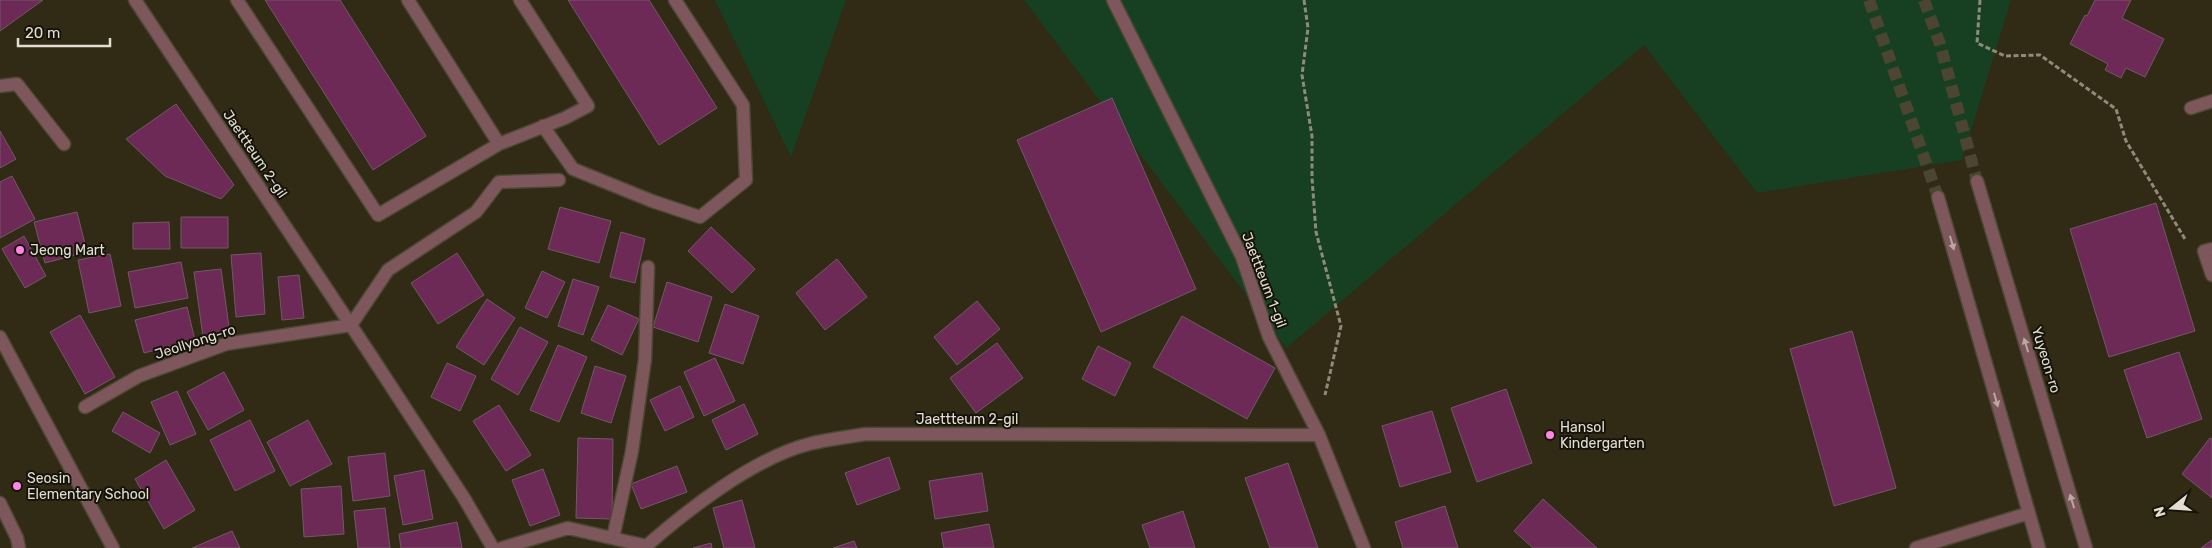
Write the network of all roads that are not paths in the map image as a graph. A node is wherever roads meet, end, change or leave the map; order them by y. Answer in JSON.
{"nodes":[{"id":1,"x":135,"y":0,"type":"edge"},
{"id":2,"x":237,"y":0,"type":"edge"},
{"id":3,"x":408,"y":0,"type":"edge"},
{"id":4,"x":520,"y":0,"type":"edge"},
{"id":5,"x":675,"y":0,"type":"edge"},
{"id":6,"x":1114,"y":0,"type":"edge"},
{"id":7,"x":0,"y":86,"type":"edge"},
{"id":8,"x":2212,"y":101,"type":"edge"},
{"id":9,"x":2191,"y":108,"type":"dead end"},
{"id":10,"x":543,"y":126,"type":"junction"},
{"id":11,"x":64,"y":144,"type":"dead end"},
{"id":12,"x":499,"y":144,"type":"junction"},
{"id":13,"x":560,"y":180,"type":"dead end"},
{"id":14,"x":1977,"y":181,"type":"tunnel mouth"},
{"id":15,"x":1938,"y":197,"type":"tunnel mouth"},
{"id":16,"x":2208,"y":250,"type":"edge"},
{"id":17,"x":648,"y":267,"type":"dead end"},
{"id":18,"x":2212,"y":275,"type":"edge"},
{"id":19,"x":351,"y":325,"type":"junction"},
{"id":20,"x":0,"y":337,"type":"edge"},
{"id":21,"x":85,"y":407,"type":"dead end"},
{"id":22,"x":1319,"y":435,"type":"junction"},
{"id":23,"x":0,"y":503,"type":"edge"},
{"id":24,"x":2029,"y":514,"type":"junction"},
{"id":25,"x":614,"y":538,"type":"junction"},
{"id":26,"x":646,"y":547,"type":"edge"},
{"id":27,"x":19,"y":548,"type":"edge"},
{"id":28,"x":113,"y":548,"type":"edge"},
{"id":29,"x":493,"y":548,"type":"edge"},
{"id":30,"x":502,"y":548,"type":"edge"},
{"id":31,"x":1364,"y":548,"type":"edge"},
{"id":32,"x":1916,"y":548,"type":"edge"},
{"id":33,"x":2040,"y":548,"type":"edge"},
{"id":34,"x":2086,"y":548,"type":"edge"}],
"edges":[{"from":1,"to":19,"type":"street","name":"Jaettteum 2-gil"},
{"from":2,"to":12,"type":"street"},
{"from":3,"to":12,"type":"street"},
{"from":4,"to":10,"type":"street"},
{"from":5,"to":10,"type":"street"},
{"from":6,"to":22,"type":"street","name":"Jaettteum 1-gil"},
{"from":7,"to":11,"type":"street"},
{"from":8,"to":9,"type":"street"},
{"from":10,"to":12,"type":"street"},
{"from":13,"to":19,"type":"street"},
{"from":34,"to":14,"type":"street","name":"Yuyeon-ro","one_way":true},
{"from":15,"to":24,"type":"street","one_way":true},
{"from":16,"to":18,"type":"street"},
{"from":17,"to":25,"type":"street"},
{"from":19,"to":21,"type":"street","name":"Jeollyong-ro"},
{"from":19,"to":29,"type":"street","name":"Jaettteum 2-gil"},
{"from":20,"to":28,"type":"street"},
{"from":22,"to":26,"type":"street","name":"Jaettteum 2-gil"},
{"from":22,"to":31,"type":"street","name":"Jaettteum 1-gil"},
{"from":23,"to":27,"type":"street"},
{"from":24,"to":32,"type":"street"},
{"from":24,"to":33,"type":"street"},
{"from":25,"to":26,"type":"street","name":"Jaettteum 2-gil"},
{"from":25,"to":30,"type":"street","name":"Jaettteum 2-gil"}]}
